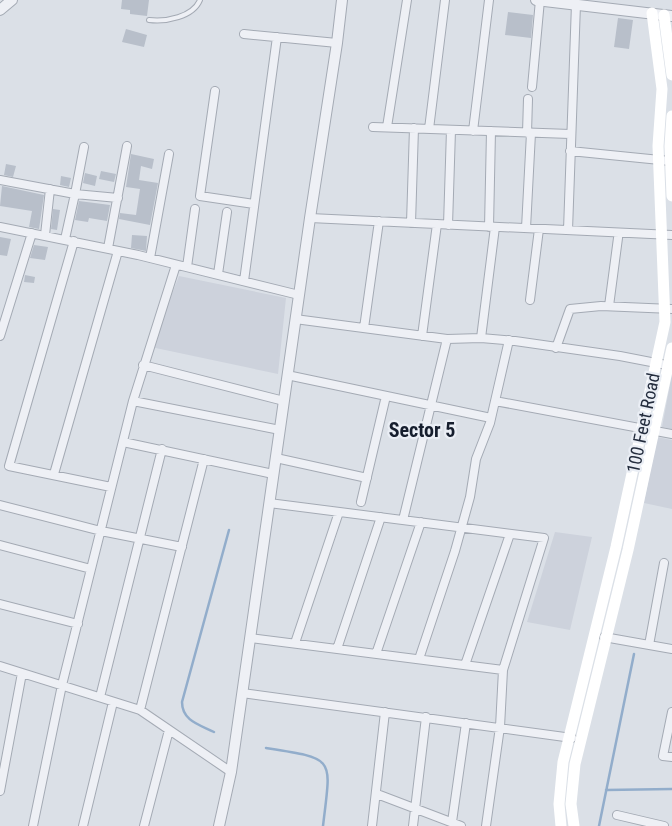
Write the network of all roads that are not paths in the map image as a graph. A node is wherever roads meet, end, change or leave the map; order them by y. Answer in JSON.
{"nodes":[{"id":1,"x":12,"y":0,"type":"edge"},
{"id":2,"x":200,"y":0,"type":"edge"},
{"id":3,"x":342,"y":0,"type":"edge"},
{"id":4,"x":406,"y":0,"type":"edge"},
{"id":5,"x":445,"y":0,"type":"edge"},
{"id":6,"x":489,"y":0,"type":"edge"},
{"id":7,"x":536,"y":0,"type":"edge"},
{"id":8,"x":540,"y":0,"type":"edge"},
{"id":9,"x":576,"y":4,"type":"junction"},
{"id":10,"x":0,"y":10,"type":"edge"},
{"id":11,"x":663,"y":15,"type":"edge"},
{"id":12,"x":149,"y":20,"type":"dead end"},
{"id":13,"x":244,"y":34,"type":"dead end"},
{"id":14,"x":277,"y":37,"type":"junction"},
{"id":15,"x":337,"y":43,"type":"junction"},
{"id":16,"x":672,"y":75,"type":"edge"},
{"id":17,"x":532,"y":87,"type":"dead end"},
{"id":18,"x":215,"y":91,"type":"dead end"},
{"id":19,"x":528,"y":99,"type":"dead end"},
{"id":20,"x":672,"y":116,"type":"edge"},
{"id":21,"x":373,"y":127,"type":"dead end"},
{"id":22,"x":388,"y":127,"type":"junction"},
{"id":23,"x":414,"y":128,"type":"junction"},
{"id":24,"x":429,"y":129,"type":"junction"},
{"id":25,"x":451,"y":130,"type":"junction"},
{"id":26,"x":473,"y":130,"type":"junction"},
{"id":27,"x":492,"y":131,"type":"junction"},
{"id":28,"x":529,"y":133,"type":"junction"},
{"id":29,"x":570,"y":134,"type":"junction"},
{"id":30,"x":127,"y":146,"type":"dead end"},
{"id":31,"x":84,"y":147,"type":"dead end"},
{"id":32,"x":570,"y":151,"type":"junction"},
{"id":33,"x":169,"y":154,"type":"dead end"},
{"id":34,"x":658,"y":159,"type":"junction"},
{"id":35,"x":670,"y":161,"type":"junction"},
{"id":36,"x":0,"y":180,"type":"edge"},
{"id":37,"x":50,"y":189,"type":"junction"},
{"id":38,"x":75,"y":194,"type":"junction"},
{"id":39,"x":672,"y":196,"type":"edge"},
{"id":40,"x":118,"y":198,"type":"junction"},
{"id":41,"x":254,"y":204,"type":"junction"},
{"id":42,"x":195,"y":209,"type":"dead end"},
{"id":43,"x":227,"y":212,"type":"dead end"},
{"id":44,"x":310,"y":218,"type":"junction"},
{"id":45,"x":379,"y":221,"type":"junction"},
{"id":46,"x":411,"y":223,"type":"junction"},
{"id":47,"x":437,"y":224,"type":"junction"},
{"id":48,"x":448,"y":225,"type":"junction"},
{"id":49,"x":0,"y":227,"type":"edge"},
{"id":50,"x":492,"y":227,"type":"junction"},
{"id":51,"x":526,"y":228,"type":"junction"},
{"id":52,"x":539,"y":229,"type":"junction"},
{"id":53,"x":568,"y":230,"type":"junction"},
{"id":54,"x":32,"y":233,"type":"junction"},
{"id":55,"x":45,"y":235,"type":"junction"},
{"id":56,"x":667,"y":235,"type":"edge"},
{"id":57,"x":618,"y":238,"type":"dead end"},
{"id":58,"x":65,"y":239,"type":"junction"},
{"id":59,"x":74,"y":241,"type":"junction"},
{"id":60,"x":108,"y":248,"type":"junction"},
{"id":61,"x":118,"y":251,"type":"junction"},
{"id":62,"x":150,"y":258,"type":"junction"},
{"id":63,"x":176,"y":265,"type":"junction"},
{"id":64,"x":187,"y":267,"type":"junction"},
{"id":65,"x":218,"y":274,"type":"junction"},
{"id":66,"x":244,"y":281,"type":"junction"},
{"id":67,"x":299,"y":295,"type":"junction"},
{"id":68,"x":530,"y":300,"type":"dead end"},
{"id":69,"x":610,"y":306,"type":"junction"},
{"id":70,"x":668,"y":309,"type":"edge"},
{"id":71,"x":295,"y":319,"type":"junction"},
{"id":72,"x":364,"y":328,"type":"junction"},
{"id":73,"x":0,"y":336,"type":"edge"},
{"id":74,"x":422,"y":336,"type":"junction"},
{"id":75,"x":667,"y":336,"type":"edge"},
{"id":76,"x":481,"y":338,"type":"junction"},
{"id":77,"x":447,"y":339,"type":"junction"},
{"id":78,"x":509,"y":340,"type":"junction"},
{"id":79,"x":556,"y":348,"type":"junction"},
{"id":80,"x":672,"y":348,"type":"edge"},
{"id":81,"x":656,"y":363,"type":"junction"},
{"id":82,"x":142,"y":366,"type":"junction"},
{"id":83,"x":670,"y":366,"type":"edge"},
{"id":84,"x":288,"y":375,"type":"junction"},
{"id":85,"x":386,"y":396,"type":"junction"},
{"id":86,"x":495,"y":400,"type":"junction"},
{"id":87,"x":133,"y":401,"type":"junction"},
{"id":88,"x":284,"y":401,"type":"junction"},
{"id":89,"x":431,"y":405,"type":"junction"},
{"id":90,"x":491,"y":418,"type":"junction"},
{"id":91,"x":642,"y":427,"type":"junction"},
{"id":92,"x":280,"y":430,"type":"junction"},
{"id":93,"x":654,"y":430,"type":"junction"},
{"id":94,"x":672,"y":434,"type":"edge"},
{"id":95,"x":123,"y":442,"type":"junction"},
{"id":96,"x":162,"y":449,"type":"junction"},
{"id":97,"x":276,"y":458,"type":"junction"},
{"id":98,"x":204,"y":459,"type":"junction"},
{"id":99,"x":54,"y":474,"type":"junction"},
{"id":100,"x":273,"y":474,"type":"junction"},
{"id":101,"x":367,"y":478,"type":"junction"},
{"id":102,"x":111,"y":487,"type":"junction"},
{"id":103,"x":361,"y":502,"type":"dead end"},
{"id":104,"x":269,"y":503,"type":"junction"},
{"id":105,"x":0,"y":504,"type":"edge"},
{"id":106,"x":339,"y":512,"type":"junction"},
{"id":107,"x":381,"y":517,"type":"junction"},
{"id":108,"x":403,"y":520,"type":"junction"},
{"id":109,"x":420,"y":522,"type":"junction"},
{"id":110,"x":461,"y":528,"type":"junction"},
{"id":111,"x":100,"y":531,"type":"junction"},
{"id":112,"x":510,"y":534,"type":"junction"},
{"id":113,"x":140,"y":539,"type":"junction"},
{"id":114,"x":0,"y":545,"type":"edge"},
{"id":115,"x":182,"y":547,"type":"junction"},
{"id":116,"x":664,"y":562,"type":"dead end"},
{"id":117,"x":91,"y":569,"type":"junction"},
{"id":118,"x":0,"y":604,"type":"edge"},
{"id":119,"x":78,"y":624,"type":"junction"},
{"id":120,"x":595,"y":635,"type":"junction"},
{"id":121,"x":607,"y":637,"type":"junction"},
{"id":122,"x":250,"y":638,"type":"junction"},
{"id":123,"x":295,"y":644,"type":"junction"},
{"id":124,"x":649,"y":644,"type":"junction"},
{"id":125,"x":337,"y":649,"type":"junction"},
{"id":126,"x":672,"y":649,"type":"edge"},
{"id":127,"x":376,"y":654,"type":"junction"},
{"id":128,"x":419,"y":659,"type":"junction"},
{"id":129,"x":464,"y":665,"type":"junction"},
{"id":130,"x":0,"y":666,"type":"edge"},
{"id":131,"x":503,"y":670,"type":"junction"},
{"id":132,"x":22,"y":673,"type":"junction"},
{"id":133,"x":62,"y":686,"type":"junction"},
{"id":134,"x":242,"y":694,"type":"junction"},
{"id":135,"x":100,"y":697,"type":"junction"},
{"id":136,"x":113,"y":702,"type":"junction"},
{"id":137,"x":140,"y":710,"type":"junction"},
{"id":138,"x":385,"y":712,"type":"junction"},
{"id":139,"x":672,"y":712,"type":"edge"},
{"id":140,"x":426,"y":718,"type":"junction"},
{"id":141,"x":466,"y":723,"type":"junction"},
{"id":142,"x":500,"y":727,"type":"junction"},
{"id":143,"x":168,"y":730,"type":"junction"},
{"id":144,"x":570,"y":738,"type":"junction"},
{"id":145,"x":582,"y":740,"type":"junction"},
{"id":146,"x":672,"y":758,"type":"edge"},
{"id":147,"x":231,"y":772,"type":"junction"},
{"id":148,"x":0,"y":790,"type":"edge"},
{"id":149,"x":376,"y":794,"type":"junction"},
{"id":150,"x":415,"y":807,"type":"junction"},
{"id":151,"x":617,"y":815,"type":"dead end"},
{"id":152,"x":452,"y":822,"type":"junction"},
{"id":153,"x":631,"y":822,"type":"edge"},
{"id":154,"x":33,"y":826,"type":"edge"},
{"id":155,"x":83,"y":826,"type":"edge"},
{"id":156,"x":144,"y":826,"type":"edge"},
{"id":157,"x":219,"y":826,"type":"edge"},
{"id":158,"x":372,"y":826,"type":"edge"},
{"id":159,"x":413,"y":826,"type":"edge"},
{"id":160,"x":461,"y":826,"type":"edge"},
{"id":161,"x":486,"y":826,"type":"edge"},
{"id":162,"x":561,"y":826,"type":"edge"},
{"id":163,"x":574,"y":826,"type":"edge"},
{"id":164,"x":664,"y":826,"type":"edge"}],
"edges":[{"from":1,"to":10,"type":"street"},
{"from":2,"to":12,"type":"lane"},
{"from":3,"to":15,"type":"street"},
{"from":4,"to":22,"type":"street"},
{"from":5,"to":24,"type":"street"},
{"from":6,"to":26,"type":"street"},
{"from":7,"to":8,"type":"street"},
{"from":8,"to":9,"type":"street"},
{"from":8,"to":17,"type":"street"},
{"from":9,"to":11,"type":"street"},
{"from":9,"to":29,"type":"street"},
{"from":11,"to":16,"type":"main road"},
{"from":11,"to":34,"type":"main road","name":"100 Feet Road"},
{"from":13,"to":14,"type":"street"},
{"from":14,"to":15,"type":"street"},
{"from":14,"to":41,"type":"street"},
{"from":15,"to":44,"type":"street"},
{"from":18,"to":41,"type":"street"},
{"from":19,"to":28,"type":"street"},
{"from":20,"to":35,"type":"main road"},
{"from":21,"to":22,"type":"street"},
{"from":22,"to":23,"type":"street"},
{"from":23,"to":24,"type":"street"},
{"from":23,"to":46,"type":"street"},
{"from":24,"to":25,"type":"street"},
{"from":25,"to":26,"type":"street"},
{"from":25,"to":48,"type":"street"},
{"from":26,"to":27,"type":"street"},
{"from":27,"to":28,"type":"street"},
{"from":27,"to":50,"type":"street"},
{"from":28,"to":29,"type":"street"},
{"from":28,"to":51,"type":"street"},
{"from":29,"to":32,"type":"street"},
{"from":30,"to":40,"type":"street"},
{"from":31,"to":38,"type":"street"},
{"from":32,"to":34,"type":"street"},
{"from":32,"to":53,"type":"street"},
{"from":33,"to":62,"type":"street"},
{"from":34,"to":35,"type":"street"},
{"from":34,"to":56,"type":"main road","name":"100 Feet Road"},
{"from":35,"to":39,"type":"main road"},
{"from":36,"to":37,"type":"street"},
{"from":37,"to":38,"type":"street"},
{"from":37,"to":55,"type":"street"},
{"from":38,"to":40,"type":"street"},
{"from":38,"to":58,"type":"street"},
{"from":40,"to":60,"type":"street"},
{"from":41,"to":66,"type":"street"},
{"from":42,"to":64,"type":"street"},
{"from":43,"to":65,"type":"street"},
{"from":44,"to":45,"type":"street"},
{"from":44,"to":67,"type":"street"},
{"from":45,"to":46,"type":"street"},
{"from":45,"to":72,"type":"street"},
{"from":46,"to":47,"type":"street"},
{"from":47,"to":48,"type":"street"},
{"from":47,"to":74,"type":"street"},
{"from":48,"to":50,"type":"street"},
{"from":49,"to":54,"type":"street"},
{"from":50,"to":51,"type":"street"},
{"from":50,"to":76,"type":"street"},
{"from":51,"to":52,"type":"street"},
{"from":52,"to":53,"type":"street"},
{"from":52,"to":68,"type":"street"},
{"from":53,"to":56,"type":"street"},
{"from":54,"to":55,"type":"street"},
{"from":54,"to":73,"type":"street"},
{"from":55,"to":58,"type":"street"},
{"from":56,"to":70,"type":"main road","name":"100 Feet Road"},
{"from":57,"to":69,"type":"street"},
{"from":58,"to":59,"type":"street"},
{"from":59,"to":60,"type":"street"},
{"from":59,"to":99,"type":"street"},
{"from":60,"to":61,"type":"street"},
{"from":61,"to":62,"type":"street"},
{"from":61,"to":99,"type":"street"},
{"from":62,"to":63,"type":"street"},
{"from":63,"to":64,"type":"street"},
{"from":63,"to":82,"type":"street"},
{"from":64,"to":65,"type":"street"},
{"from":65,"to":66,"type":"street"},
{"from":66,"to":67,"type":"street"},
{"from":67,"to":71,"type":"street"},
{"from":69,"to":70,"type":"street"},
{"from":69,"to":79,"type":"street"},
{"from":70,"to":75,"type":"main road","name":"100 Feet Road"},
{"from":71,"to":72,"type":"street"},
{"from":71,"to":84,"type":"street"},
{"from":72,"to":74,"type":"street"},
{"from":74,"to":77,"type":"street"},
{"from":75,"to":81,"type":"main road","name":"100 Feet Road"},
{"from":76,"to":77,"type":"street"},
{"from":76,"to":78,"type":"street"},
{"from":77,"to":89,"type":"street"},
{"from":78,"to":79,"type":"street"},
{"from":78,"to":86,"type":"street"},
{"from":79,"to":81,"type":"street"},
{"from":80,"to":83,"type":"main road","name":"100 Feet Road"},
{"from":81,"to":83,"type":"street"},
{"from":81,"to":91,"type":"main road","name":"100 Feet Road"},
{"from":82,"to":87,"type":"street"},
{"from":82,"to":88,"type":"street"},
{"from":83,"to":93,"type":"main road","name":"100 Feet Road"},
{"from":84,"to":85,"type":"street"},
{"from":84,"to":88,"type":"street"},
{"from":85,"to":89,"type":"street"},
{"from":85,"to":101,"type":"street"},
{"from":86,"to":90,"type":"street"},
{"from":86,"to":91,"type":"street"},
{"from":87,"to":92,"type":"street"},
{"from":87,"to":95,"type":"street"},
{"from":88,"to":92,"type":"street"},
{"from":89,"to":90,"type":"street"},
{"from":89,"to":108,"type":"street"},
{"from":90,"to":110,"type":"street"},
{"from":91,"to":93,"type":"street"},
{"from":91,"to":120,"type":"main road","name":"100 Feet Road"},
{"from":92,"to":97,"type":"street"},
{"from":93,"to":94,"type":"street"},
{"from":93,"to":121,"type":"main road","name":"100 Feet Road"},
{"from":95,"to":96,"type":"street"},
{"from":95,"to":102,"type":"street"},
{"from":96,"to":98,"type":"street"},
{"from":96,"to":113,"type":"street"},
{"from":97,"to":100,"type":"street"},
{"from":97,"to":101,"type":"street"},
{"from":98,"to":100,"type":"street"},
{"from":98,"to":115,"type":"street"},
{"from":99,"to":102,"type":"street"},
{"from":100,"to":104,"type":"street"},
{"from":101,"to":103,"type":"street"},
{"from":102,"to":111,"type":"street"},
{"from":104,"to":106,"type":"street"},
{"from":104,"to":122,"type":"street"},
{"from":105,"to":111,"type":"street"},
{"from":106,"to":107,"type":"street"},
{"from":106,"to":123,"type":"street"},
{"from":107,"to":108,"type":"street"},
{"from":107,"to":125,"type":"street"},
{"from":108,"to":109,"type":"street"},
{"from":109,"to":110,"type":"street"},
{"from":109,"to":127,"type":"street"},
{"from":110,"to":112,"type":"street"},
{"from":110,"to":128,"type":"street"},
{"from":111,"to":113,"type":"street"},
{"from":111,"to":117,"type":"street"},
{"from":112,"to":129,"type":"street"},
{"from":112,"to":131,"type":"street"},
{"from":113,"to":115,"type":"street"},
{"from":113,"to":135,"type":"street"},
{"from":114,"to":117,"type":"street"},
{"from":115,"to":137,"type":"street"},
{"from":116,"to":124,"type":"street"},
{"from":117,"to":119,"type":"street"},
{"from":118,"to":119,"type":"street"},
{"from":119,"to":133,"type":"street"},
{"from":120,"to":121,"type":"street"},
{"from":120,"to":144,"type":"main road","name":"100 Feet Road"},
{"from":121,"to":124,"type":"street"},
{"from":121,"to":145,"type":"main road","name":"100 Feet Road"},
{"from":122,"to":123,"type":"street"},
{"from":122,"to":134,"type":"street"},
{"from":123,"to":125,"type":"street"},
{"from":124,"to":126,"type":"street"},
{"from":125,"to":127,"type":"street"},
{"from":127,"to":128,"type":"street"},
{"from":128,"to":129,"type":"street"},
{"from":129,"to":131,"type":"street"},
{"from":130,"to":132,"type":"street"},
{"from":131,"to":142,"type":"street"},
{"from":132,"to":133,"type":"street"},
{"from":132,"to":148,"type":"street"},
{"from":133,"to":135,"type":"street"},
{"from":133,"to":154,"type":"street"},
{"from":134,"to":138,"type":"street"},
{"from":134,"to":147,"type":"street"},
{"from":135,"to":136,"type":"street"},
{"from":136,"to":137,"type":"street"},
{"from":136,"to":155,"type":"street"},
{"from":137,"to":143,"type":"street"},
{"from":138,"to":140,"type":"street"},
{"from":138,"to":149,"type":"street"},
{"from":139,"to":146,"type":"street"},
{"from":140,"to":141,"type":"street"},
{"from":140,"to":150,"type":"street"},
{"from":141,"to":142,"type":"street"},
{"from":141,"to":152,"type":"street"},
{"from":142,"to":144,"type":"street"},
{"from":142,"to":161,"type":"street"},
{"from":143,"to":147,"type":"street"},
{"from":143,"to":156,"type":"street"},
{"from":144,"to":145,"type":"street"},
{"from":144,"to":162,"type":"main road","name":"100 Feet Road"},
{"from":145,"to":163,"type":"main road","name":"100 Feet Road"},
{"from":147,"to":157,"type":"street"},
{"from":149,"to":150,"type":"street"},
{"from":149,"to":158,"type":"street"},
{"from":150,"to":152,"type":"street"},
{"from":150,"to":159,"type":"street"},
{"from":151,"to":153,"type":"street"},
{"from":152,"to":160,"type":"street"},
{"from":153,"to":164,"type":"street"}]}
